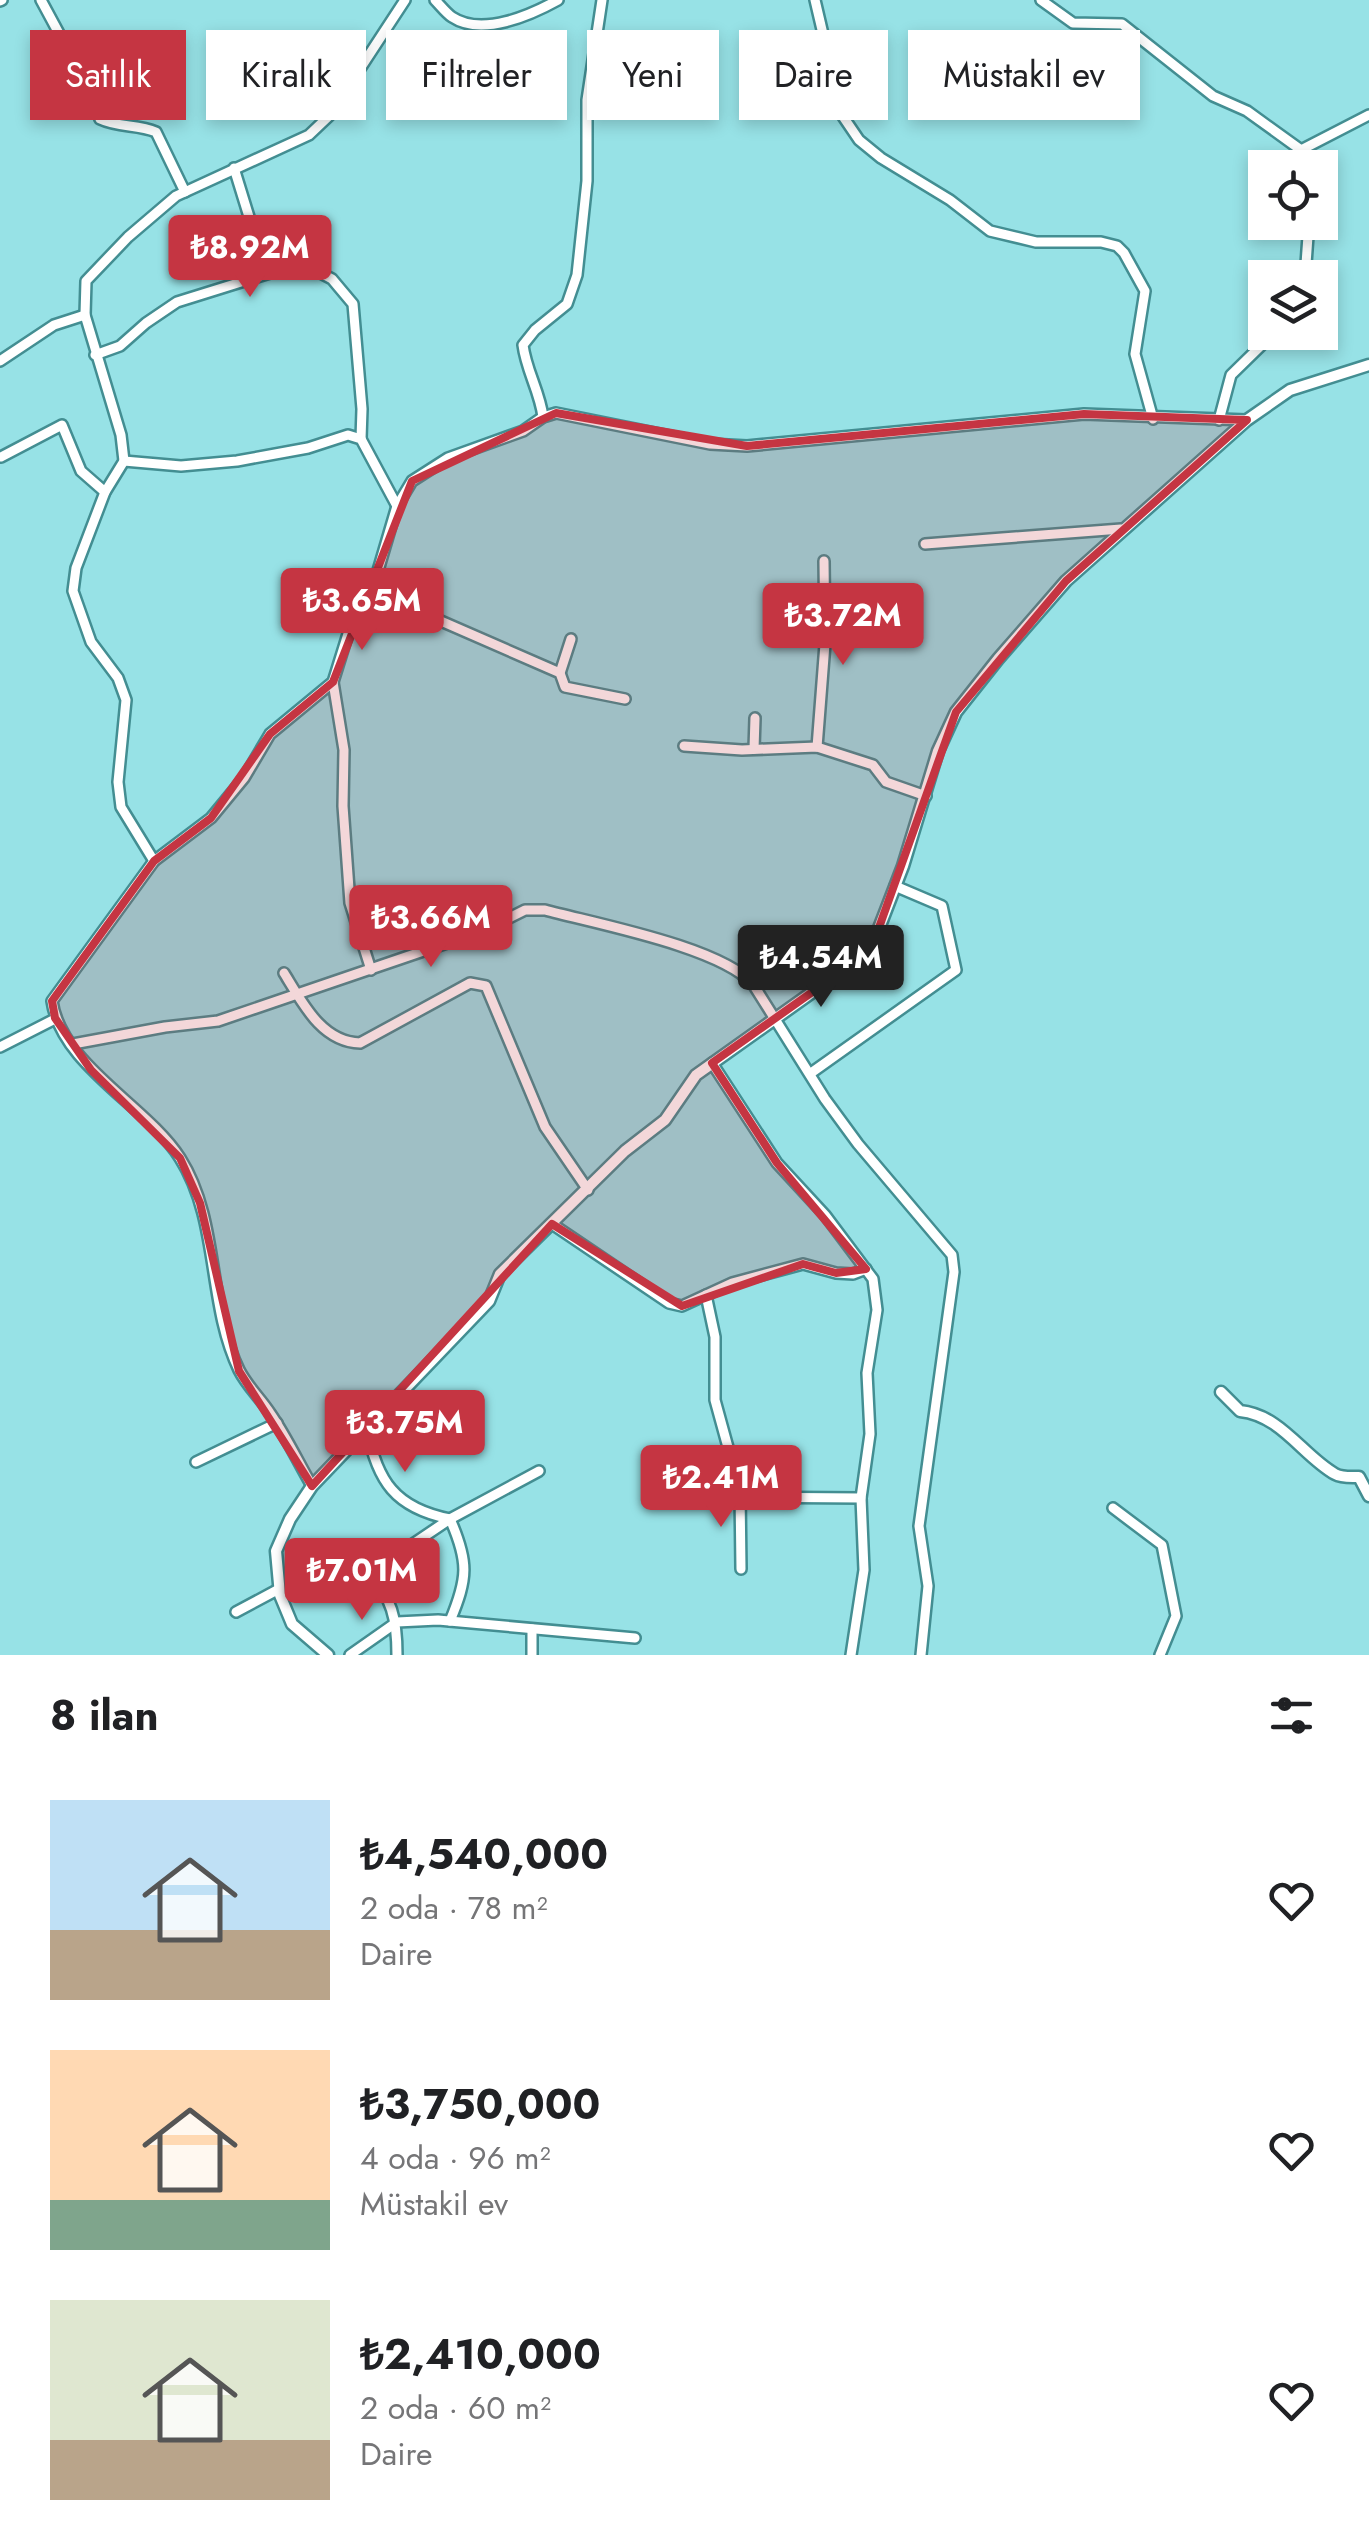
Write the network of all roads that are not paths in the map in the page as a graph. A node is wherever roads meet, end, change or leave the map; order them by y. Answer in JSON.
{"nodes":[{"id":1,"x":41,"y":0,"type":"edge"},
{"id":2,"x":405,"y":0,"type":"edge"},
{"id":3,"x":435,"y":0,"type":"edge"},
{"id":4,"x":558,"y":0,"type":"edge"},
{"id":5,"x":602,"y":0,"type":"edge"},
{"id":6,"x":815,"y":0,"type":"edge"},
{"id":7,"x":1041,"y":0,"type":"edge"},
{"id":8,"x":1369,"y":115,"type":"edge"},
{"id":9,"x":1300,"y":150,"type":"joint"},
{"id":10,"x":234,"y":168,"type":"junction"},
{"id":11,"x":185,"y":192,"type":"junction"},
{"id":12,"x":270,"y":273,"type":"junction"},
{"id":13,"x":85,"y":315,"type":"junction"},
{"id":14,"x":1257,"y":350,"type":"edge"},
{"id":15,"x":95,"y":355,"type":"junction"},
{"id":16,"x":0,"y":361,"type":"edge"},
{"id":17,"x":1369,"y":365,"type":"edge"},
{"id":18,"x":543,"y":417,"type":"junction"},
{"id":19,"x":1153,"y":419,"type":"junction"},
{"id":20,"x":1219,"y":420,"type":"junction"},
{"id":21,"x":1247,"y":420,"type":"junction"},
{"id":22,"x":361,"y":439,"type":"junction"},
{"id":23,"x":1,"y":457,"type":"edge"},
{"id":24,"x":124,"y":461,"type":"junction"},
{"id":25,"x":105,"y":492,"type":"junction"},
{"id":26,"x":397,"y":506,"type":"junction"},
{"id":27,"x":1121,"y":529,"type":"junction"},
{"id":28,"x":925,"y":544,"type":"dead end"},
{"id":29,"x":824,"y":561,"type":"dead end"},
{"id":30,"x":372,"y":591,"type":"junction"},
{"id":31,"x":570,"y":639,"type":"dead end"},
{"id":32,"x":560,"y":673,"type":"junction"},
{"id":33,"x":333,"y":682,"type":"junction"},
{"id":34,"x":625,"y":699,"type":"dead end"},
{"id":35,"x":756,"y":718,"type":"dead end"},
{"id":36,"x":684,"y":746,"type":"dead end"},
{"id":37,"x":817,"y":747,"type":"junction"},
{"id":38,"x":754,"y":750,"type":"junction"},
{"id":39,"x":926,"y":796,"type":"junction"},
{"id":40,"x":154,"y":862,"type":"junction"},
{"id":41,"x":896,"y":886,"type":"junction"},
{"id":42,"x":371,"y":970,"type":"junction"},
{"id":43,"x":284,"y":974,"type":"dead end"},
{"id":44,"x":297,"y":994,"type":"junction"},
{"id":45,"x":56,"y":1019,"type":"junction"},
{"id":46,"x":775,"y":1019,"type":"junction"},
{"id":47,"x":73,"y":1044,"type":"junction"},
{"id":48,"x":0,"y":1047,"type":"edge"},
{"id":49,"x":712,"y":1063,"type":"junction"},
{"id":50,"x":811,"y":1073,"type":"junction"},
{"id":51,"x":588,"y":1190,"type":"junction"},
{"id":52,"x":552,"y":1224,"type":"junction"},
{"id":53,"x":866,"y":1269,"type":"junction"},
{"id":54,"x":706,"y":1294,"type":"junction"},
{"id":55,"x":1222,"y":1392,"type":"dead end"},
{"id":56,"x":277,"y":1424,"type":"junction"},
{"id":57,"x":367,"y":1428,"type":"junction"},
{"id":58,"x":196,"y":1462,"type":"dead end"},
{"id":59,"x":539,"y":1471,"type":"dead end"},
{"id":60,"x":312,"y":1486,"type":"junction"},
{"id":61,"x":740,"y":1491,"type":"junction"},
{"id":62,"x":1369,"y":1496,"type":"edge"},
{"id":63,"x":861,"y":1498,"type":"junction"},
{"id":64,"x":1113,"y":1508,"type":"dead end"},
{"id":65,"x":450,"y":1518,"type":"junction"},
{"id":66,"x":407,"y":1548,"type":"dead end"},
{"id":67,"x":741,"y":1569,"type":"dead end"},
{"id":68,"x":368,"y":1570,"type":"dead end"},
{"id":69,"x":280,"y":1590,"type":"junction"},
{"id":70,"x":236,"y":1612,"type":"dead end"},
{"id":71,"x":450,"y":1621,"type":"junction"},
{"id":72,"x":397,"y":1622,"type":"junction"},
{"id":73,"x":532,"y":1630,"type":"junction"},
{"id":74,"x":636,"y":1638,"type":"dead end"},
{"id":75,"x":328,"y":1655,"type":"edge"},
{"id":76,"x":350,"y":1655,"type":"edge"},
{"id":77,"x":396,"y":1655,"type":"edge"},
{"id":78,"x":532,"y":1655,"type":"edge"},
{"id":79,"x":851,"y":1655,"type":"edge"},
{"id":80,"x":921,"y":1655,"type":"edge"},
{"id":81,"x":1160,"y":1655,"type":"edge"}],
"edges":[{"from":1,"to":11,"type":"street"},
{"from":2,"to":10,"type":"street"},
{"from":3,"to":4,"type":"street"},
{"from":5,"to":18,"type":"street"},
{"from":6,"to":19,"type":"street"},
{"from":7,"to":9,"type":"street"},
{"from":8,"to":9,"type":"street"},
{"from":10,"to":11,"type":"street"},
{"from":10,"to":12,"type":"street"},
{"from":11,"to":13,"type":"street"},
{"from":12,"to":15,"type":"street"},
{"from":12,"to":22,"type":"street"},
{"from":13,"to":15,"type":"street"},
{"from":13,"to":16,"type":"street"},
{"from":14,"to":20,"type":"street"},
{"from":15,"to":24,"type":"street"},
{"from":17,"to":21,"type":"street"},
{"from":18,"to":19,"type":"street"},
{"from":18,"to":26,"type":"street"},
{"from":19,"to":20,"type":"street"},
{"from":20,"to":21,"type":"street"},
{"from":21,"to":27,"type":"street"},
{"from":22,"to":24,"type":"street"},
{"from":22,"to":26,"type":"street"},
{"from":23,"to":25,"type":"street"},
{"from":24,"to":25,"type":"street"},
{"from":25,"to":40,"type":"street"},
{"from":26,"to":30,"type":"street"},
{"from":27,"to":28,"type":"street"},
{"from":27,"to":39,"type":"street"},
{"from":29,"to":37,"type":"street"},
{"from":30,"to":32,"type":"street"},
{"from":30,"to":33,"type":"street"},
{"from":31,"to":32,"type":"street"},
{"from":32,"to":34,"type":"street"},
{"from":33,"to":40,"type":"street"},
{"from":33,"to":42,"type":"street"},
{"from":35,"to":38,"type":"street"},
{"from":36,"to":38,"type":"street"},
{"from":37,"to":38,"type":"street"},
{"from":37,"to":39,"type":"street"},
{"from":39,"to":41,"type":"street"},
{"from":40,"to":45,"type":"street"},
{"from":41,"to":46,"type":"street"},
{"from":41,"to":50,"type":"street"},
{"from":42,"to":44,"type":"street"},
{"from":42,"to":46,"type":"street"},
{"from":43,"to":44,"type":"street"},
{"from":44,"to":47,"type":"street"},
{"from":44,"to":51,"type":"street"},
{"from":45,"to":47,"type":"street"},
{"from":45,"to":48,"type":"street"},
{"from":46,"to":49,"type":"street"},
{"from":46,"to":50,"type":"street"},
{"from":47,"to":56,"type":"street"},
{"from":49,"to":51,"type":"street"},
{"from":49,"to":53,"type":"street"},
{"from":50,"to":80,"type":"street"},
{"from":51,"to":52,"type":"street"},
{"from":52,"to":54,"type":"street"},
{"from":52,"to":57,"type":"street"},
{"from":53,"to":54,"type":"street"},
{"from":53,"to":63,"type":"street"},
{"from":54,"to":61,"type":"street"},
{"from":55,"to":62,"type":"street"},
{"from":56,"to":58,"type":"street"},
{"from":56,"to":60,"type":"street"},
{"from":57,"to":60,"type":"street"},
{"from":57,"to":65,"type":"street"},
{"from":59,"to":65,"type":"street"},
{"from":60,"to":69,"type":"street"},
{"from":61,"to":63,"type":"street"},
{"from":61,"to":67,"type":"street"},
{"from":63,"to":79,"type":"street"},
{"from":64,"to":81,"type":"street"},
{"from":65,"to":66,"type":"street"},
{"from":65,"to":71,"type":"street"},
{"from":68,"to":72,"type":"street"},
{"from":69,"to":70,"type":"street"},
{"from":69,"to":75,"type":"street"},
{"from":71,"to":72,"type":"street"},
{"from":71,"to":73,"type":"street"},
{"from":72,"to":76,"type":"street"},
{"from":72,"to":77,"type":"street"},
{"from":73,"to":74,"type":"street"},
{"from":73,"to":78,"type":"street"}]}
